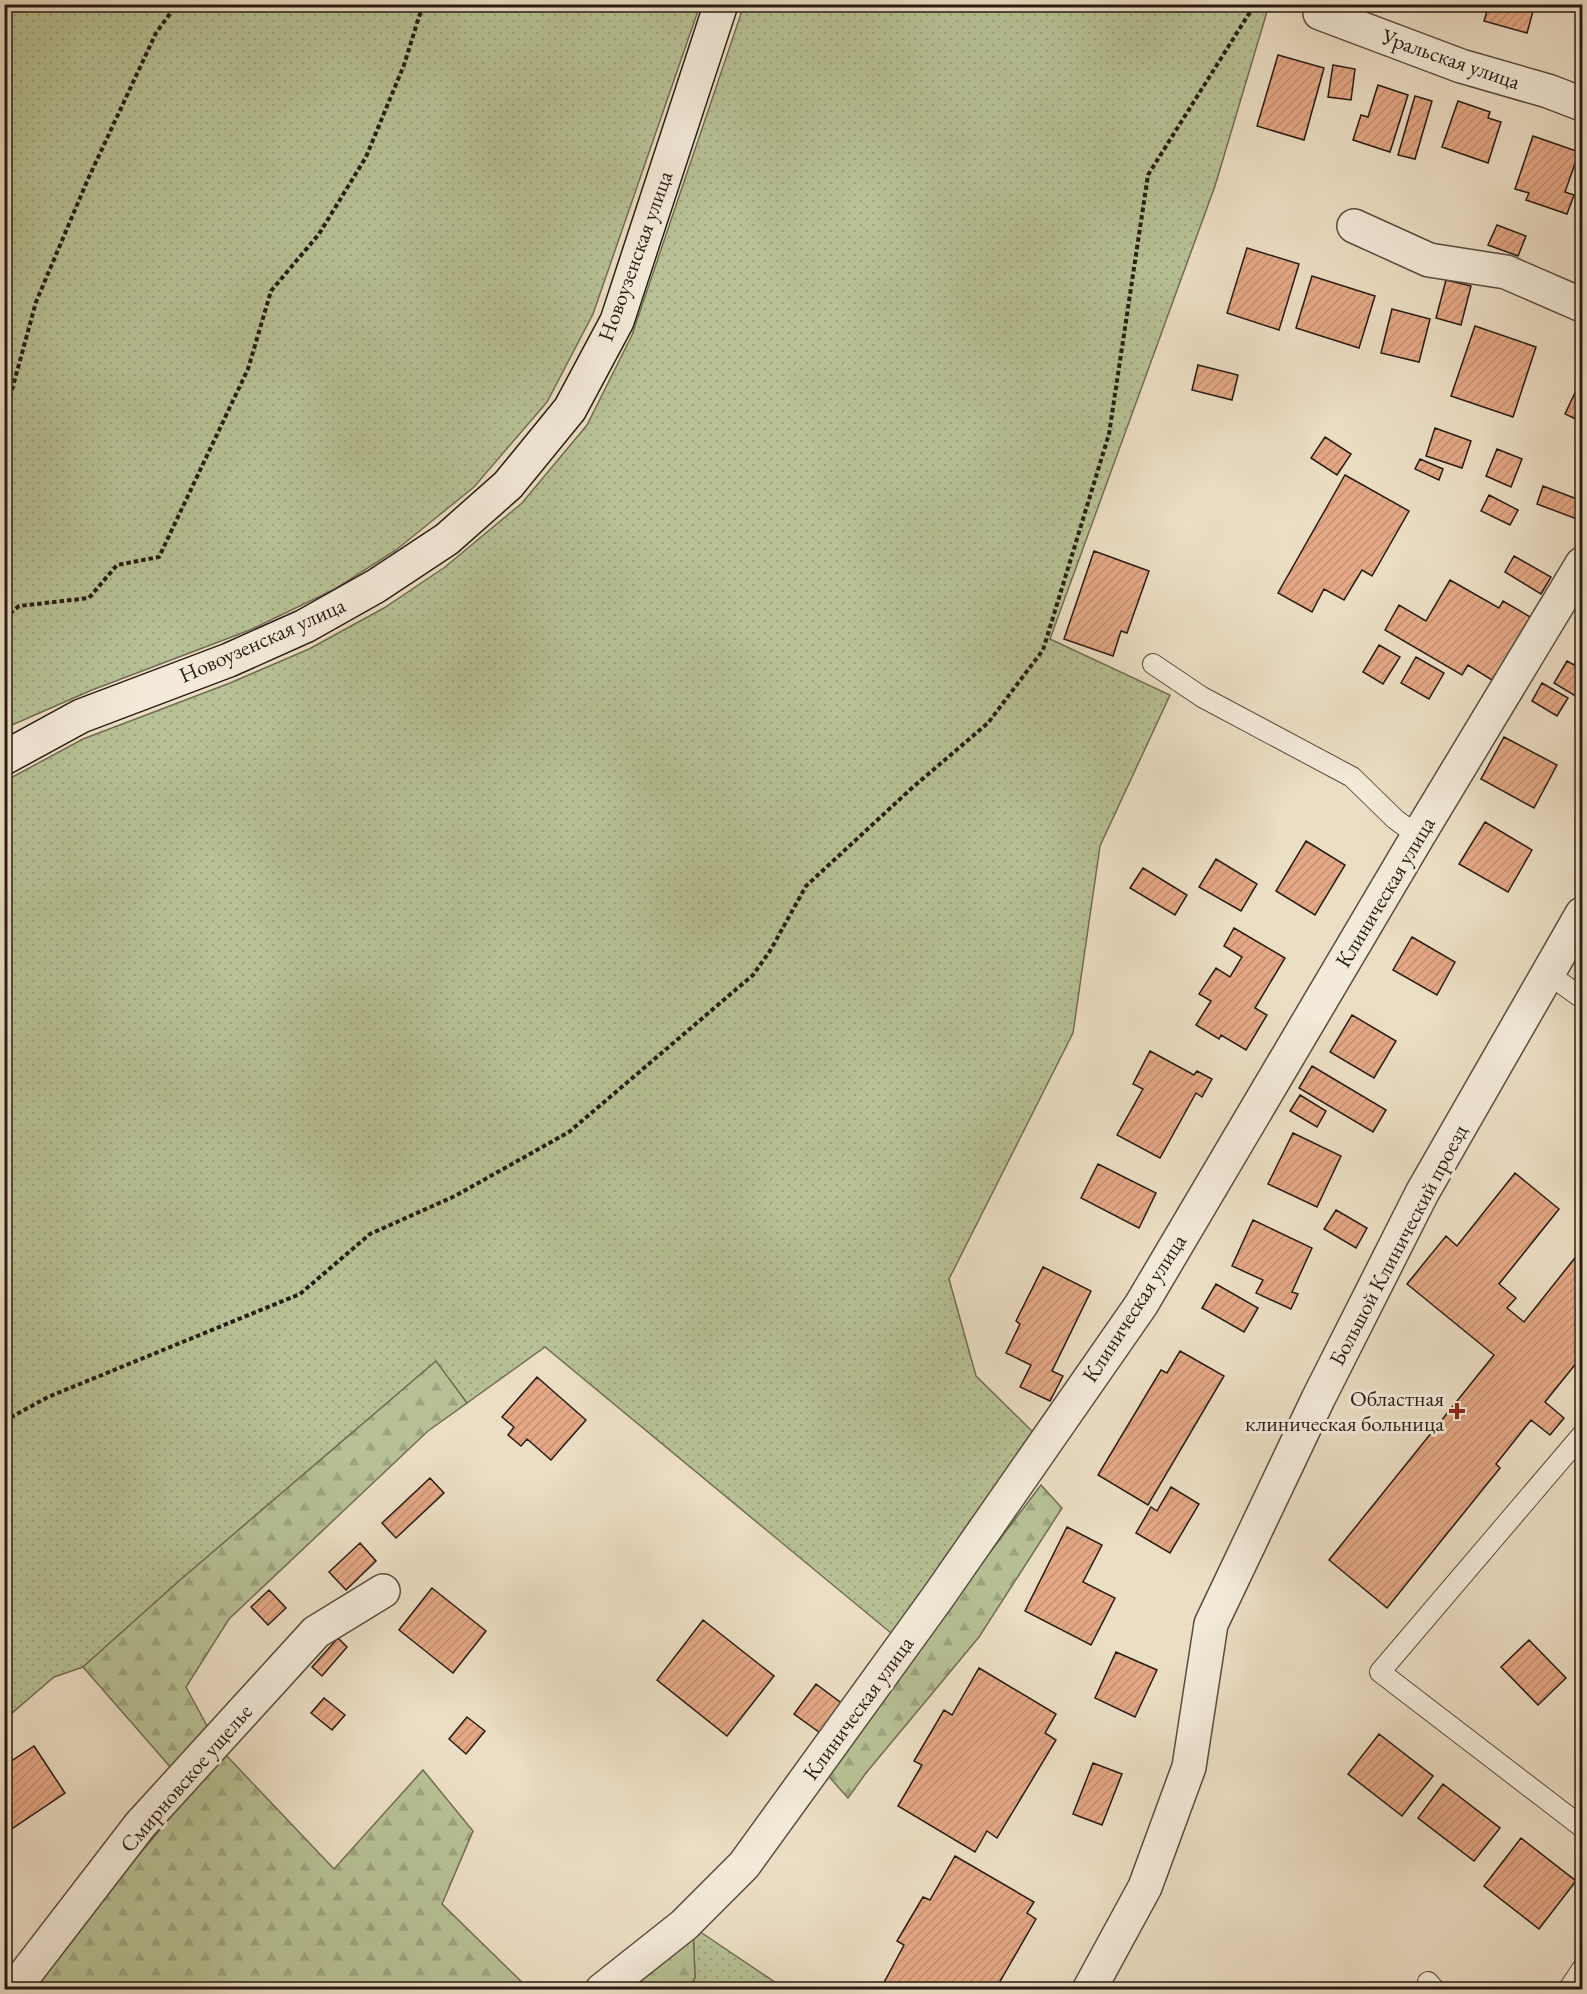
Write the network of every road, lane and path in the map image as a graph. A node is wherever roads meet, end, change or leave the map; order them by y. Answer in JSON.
{"nodes":[{"id":1,"x":177,"y":4,"type":"edge"},
{"id":2,"x":423,"y":4,"type":"edge"},
{"id":3,"x":722,"y":4,"type":"edge"},
{"id":4,"x":1255,"y":4,"type":"edge"},
{"id":5,"x":1320,"y":13,"type":"dead end"},
{"id":6,"x":1582,"y":104,"type":"edge"},
{"id":7,"x":1354,"y":226,"type":"dead end"},
{"id":8,"x":1582,"y":305,"type":"edge"},
{"id":9,"x":4,"y":419,"type":"edge"},
{"id":10,"x":1582,"y":564,"type":"edge"},
{"id":11,"x":4,"y":618,"type":"edge"},
{"id":12,"x":1153,"y":664,"type":"dead end"},
{"id":13,"x":4,"y":758,"type":"edge"},
{"id":14,"x":1418,"y":836,"type":"junction"},
{"id":15,"x":1582,"y":914,"type":"edge"},
{"id":16,"x":1547,"y":973,"type":"junction"},
{"id":17,"x":1582,"y":998,"type":"edge"},
{"id":18,"x":4,"y":1421,"type":"edge"},
{"id":19,"x":1582,"y":1435,"type":"edge"},
{"id":20,"x":383,"y":1592,"type":"dead end"},
{"id":21,"x":1582,"y":1827,"type":"edge"},
{"id":22,"x":1582,"y":1970,"type":"edge"},
{"id":23,"x":12,"y":1989,"type":"edge"},
{"id":24,"x":602,"y":1989,"type":"edge"},
{"id":25,"x":1089,"y":1989,"type":"edge"},
{"id":26,"x":1568,"y":1989,"type":"edge"}],
"edges":[{"from":1,"to":9,"type":"path"},
{"from":2,"to":11,"type":"path"},
{"from":3,"to":13,"type":"street","name":"Новоузенская улица"},
{"from":4,"to":18,"type":"path"},
{"from":5,"to":6,"type":"street","name":"Уральская улица"},
{"from":7,"to":8,"type":"street"},
{"from":10,"to":14,"type":"street","name":"Клиническая улица"},
{"from":12,"to":14,"type":"lane"},
{"from":14,"to":24,"type":"street","name":"Клиническая улица"},
{"from":15,"to":16,"type":"street","name":"Большой Клинический проезд"},
{"from":16,"to":17,"type":"lane"},
{"from":16,"to":25,"type":"street","name":"Большой Клинический проезд"},
{"from":19,"to":21,"type":"lane"},
{"from":20,"to":23,"type":"street","name":"Смирновское ущелье"},
{"from":22,"to":26,"type":"lane"}]}
